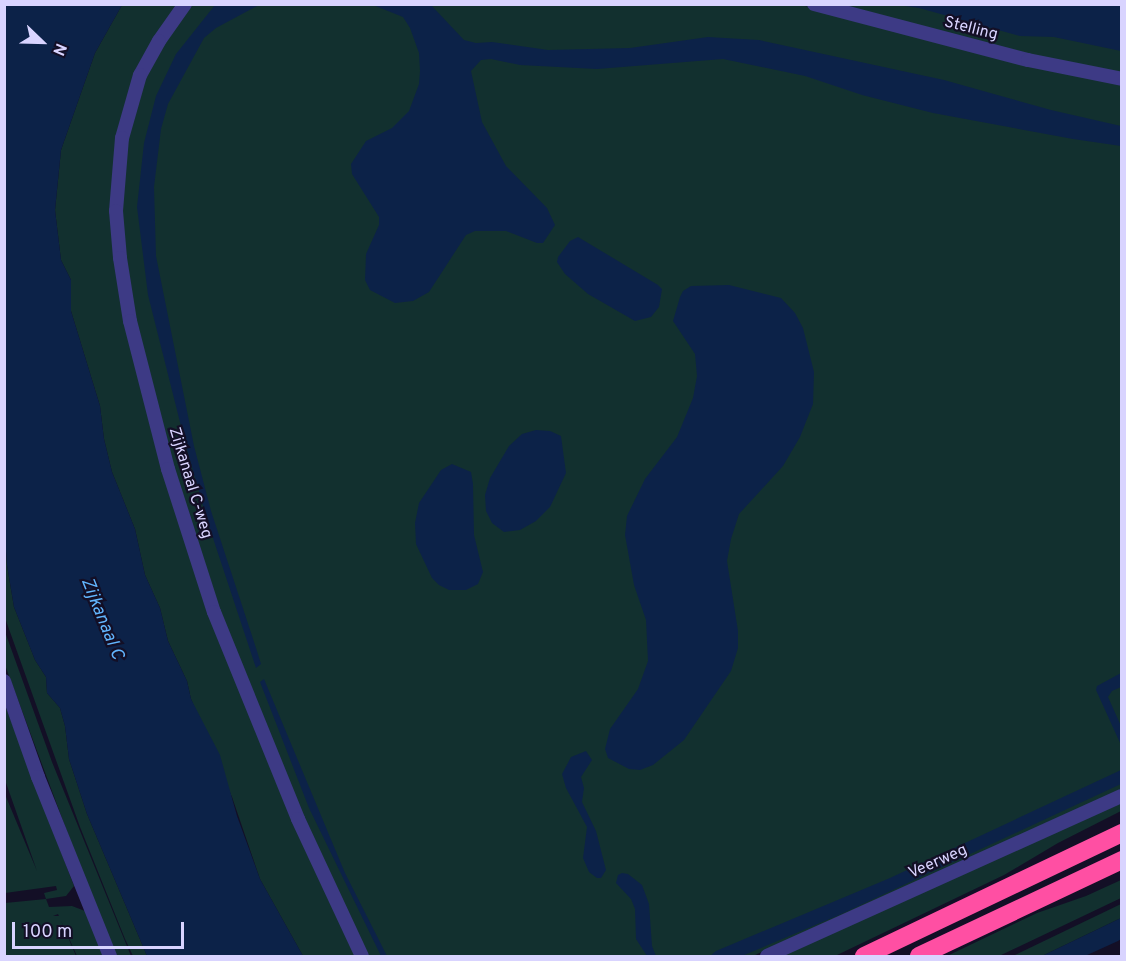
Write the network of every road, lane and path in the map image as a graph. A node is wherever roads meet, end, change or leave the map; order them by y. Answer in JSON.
{"nodes":[{"id":1,"x":185,"y":4,"type":"edge"},
{"id":2,"x":814,"y":4,"type":"edge"},
{"id":3,"x":1122,"y":79,"type":"edge"},
{"id":4,"x":4,"y":681,"type":"edge"},
{"id":5,"x":1122,"y":796,"type":"edge"},
{"id":6,"x":1122,"y":833,"type":"edge"},
{"id":7,"x":1122,"y":860,"type":"edge"},
{"id":8,"x":110,"y":957,"type":"edge"},
{"id":9,"x":362,"y":957,"type":"edge"},
{"id":10,"x":767,"y":957,"type":"edge"},
{"id":11,"x":864,"y":957,"type":"edge"},
{"id":12,"x":919,"y":957,"type":"edge"}],
"edges":[{"from":1,"to":9,"type":"street","name":"Zijkanaal C-weg"},
{"from":2,"to":3,"type":"street","name":"Stelling"},
{"from":4,"to":8,"type":"street"},
{"from":5,"to":10,"type":"street","name":"Veerweg"},
{"from":6,"to":11,"type":"highway"},
{"from":7,"to":12,"type":"highway"}]}
